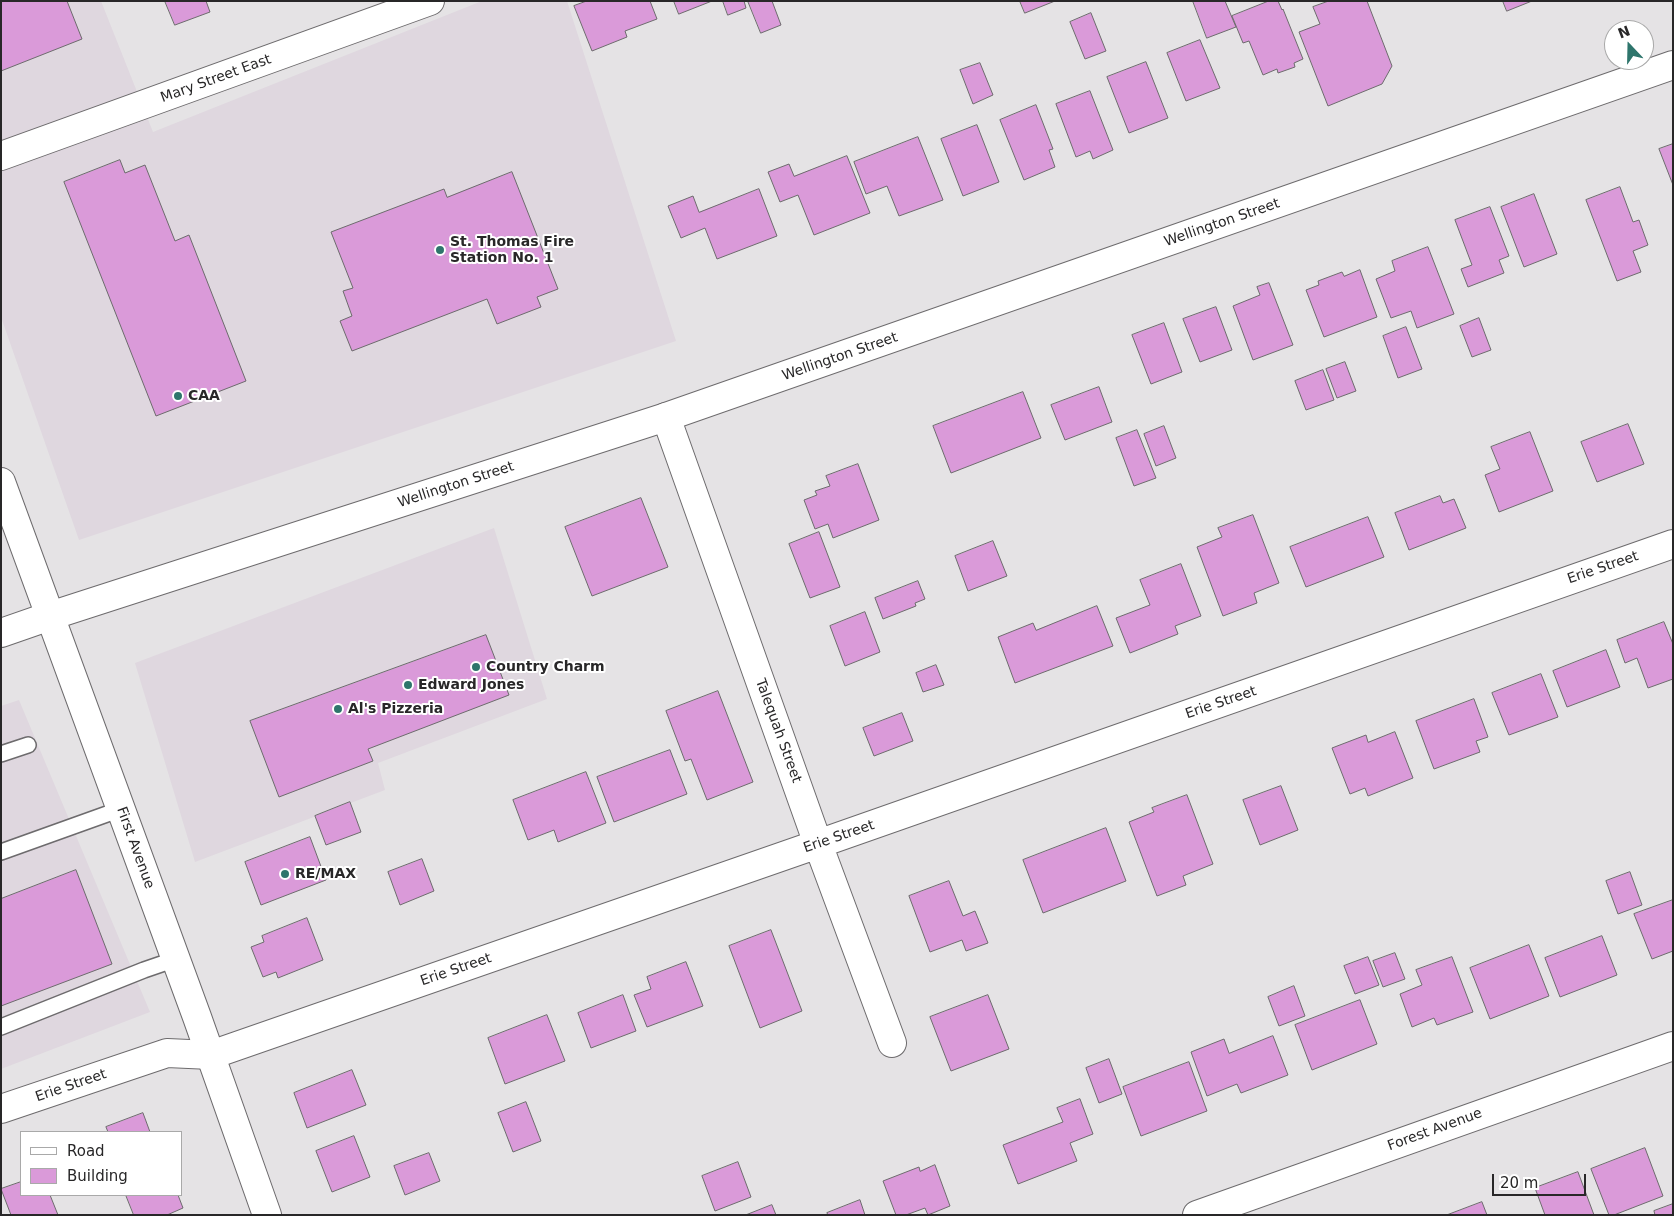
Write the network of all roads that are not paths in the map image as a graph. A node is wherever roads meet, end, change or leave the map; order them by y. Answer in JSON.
{"nodes":[{"id":1,"x":430,"y":1,"type":"edge"},
{"id":2,"x":1673,"y":65,"type":"edge"},
{"id":3,"x":1,"y":156,"type":"edge"},
{"id":4,"x":666,"y":417,"type":"junction"},
{"id":5,"x":1,"y":482,"type":"edge"},
{"id":6,"x":1673,"y":544,"type":"edge"},
{"id":7,"x":50,"y":616,"type":"junction"},
{"id":8,"x":1,"y":633,"type":"edge"},
{"id":9,"x":28,"y":745,"type":"dead end"},
{"id":10,"x":1,"y":754,"type":"edge"},
{"id":11,"x":121,"y":809,"type":"junction"},
{"id":12,"x":818,"y":844,"type":"junction"},
{"id":13,"x":1,"y":852,"type":"edge"},
{"id":14,"x":176,"y":959,"type":"junction"},
{"id":15,"x":1,"y":1027,"type":"edge"},
{"id":16,"x":892,"y":1043,"type":"dead end"},
{"id":17,"x":1673,"y":1046,"type":"edge"},
{"id":18,"x":211,"y":1055,"type":"junction"},
{"id":19,"x":1,"y":1109,"type":"edge"},
{"id":20,"x":268,"y":1215,"type":"edge"},
{"id":21,"x":1197,"y":1215,"type":"edge"}],
"edges":[{"from":1,"to":3,"type":"street","name":"Mary Street East"},
{"from":2,"to":4,"type":"street","name":"Wellington Street"},
{"from":4,"to":7,"type":"street","name":"Wellington Street"},
{"from":4,"to":12,"type":"street","name":"Talequah Street"},
{"from":5,"to":7,"type":"street","name":"First Avenue"},
{"from":6,"to":12,"type":"street","name":"Erie Street"},
{"from":7,"to":8,"type":"street","name":"Wellington Street"},
{"from":7,"to":11,"type":"street","name":"First Avenue"},
{"from":9,"to":10,"type":"lane"},
{"from":11,"to":13,"type":"lane"},
{"from":11,"to":14,"type":"street","name":"First Avenue"},
{"from":12,"to":16,"type":"street","name":"Talequah Street"},
{"from":12,"to":18,"type":"street","name":"Erie Street"},
{"from":14,"to":15,"type":"lane"},
{"from":14,"to":18,"type":"street","name":"First Avenue"},
{"from":17,"to":21,"type":"street","name":"Forest Avenue"},
{"from":18,"to":19,"type":"street","name":"Erie Street"},
{"from":18,"to":20,"type":"street","name":"First Avenue"}]}
